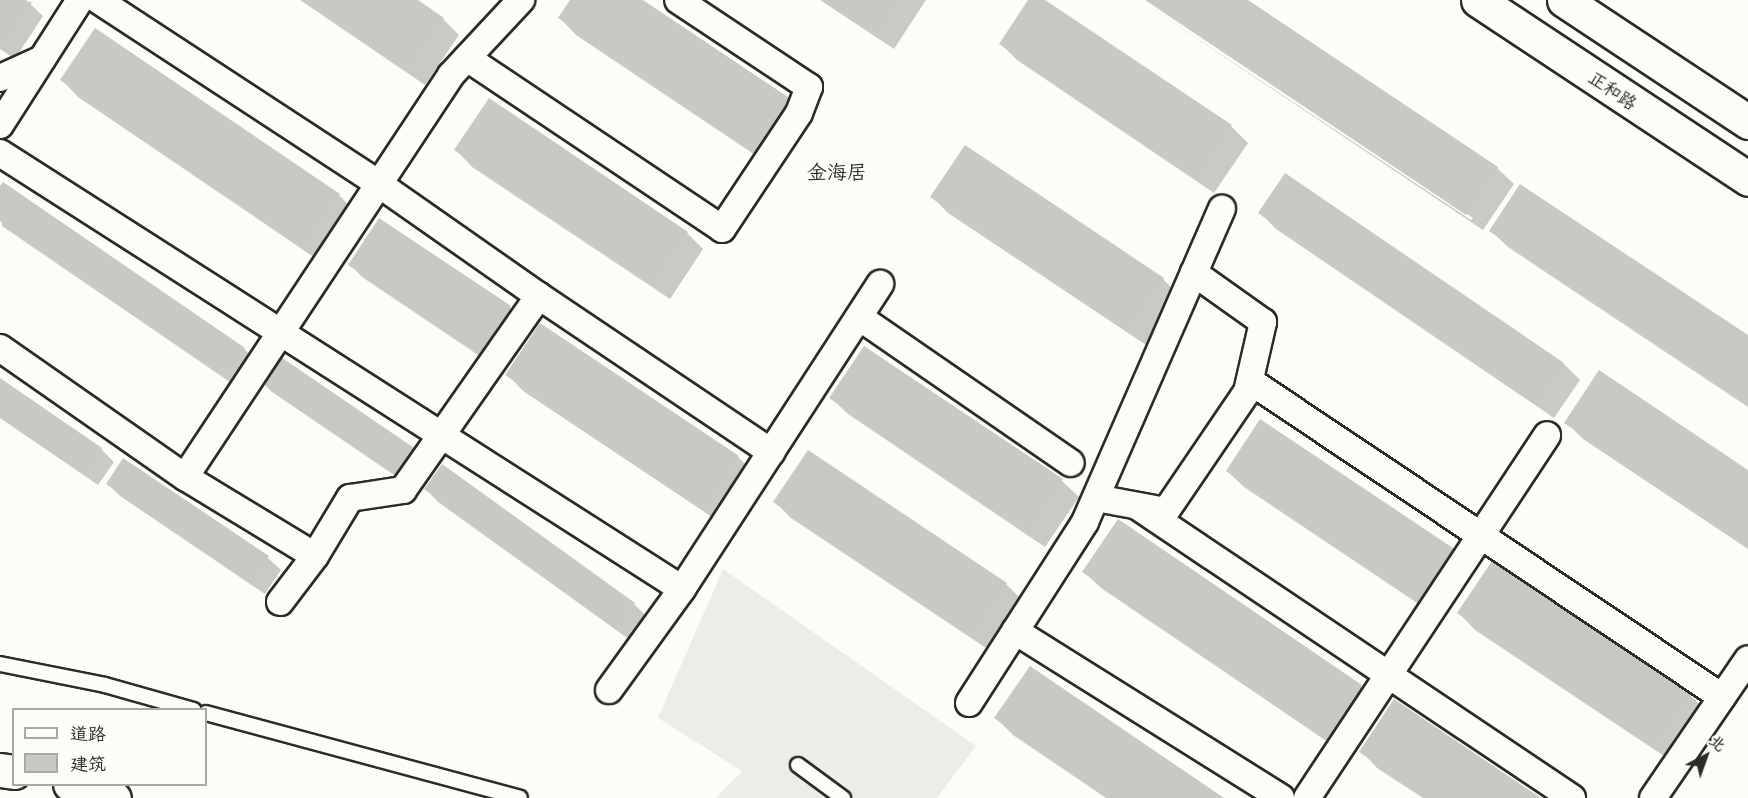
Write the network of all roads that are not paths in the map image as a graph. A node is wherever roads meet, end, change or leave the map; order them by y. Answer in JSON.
{"nodes":[{"id":1,"x":80,"y":0,"type":"edge"},
{"id":2,"x":98,"y":0,"type":"edge"},
{"id":3,"x":521,"y":0,"type":"edge"},
{"id":4,"x":678,"y":0,"type":"edge"},
{"id":5,"x":1478,"y":0,"type":"edge"},
{"id":6,"x":1564,"y":0,"type":"edge"},
{"id":7,"x":467,"y":58,"type":"junction"},
{"id":8,"x":42,"y":60,"type":"junction"},
{"id":9,"x":0,"y":78,"type":"edge"},
{"id":10,"x":1748,"y":122,"type":"edge"},
{"id":11,"x":0,"y":125,"type":"edge"},
{"id":12,"x":0,"y":153,"type":"edge"},
{"id":13,"x":1748,"y":179,"type":"edge"},
{"id":14,"x":379,"y":184,"type":"junction"},
{"id":15,"x":1222,"y":209,"type":"dead end"},
{"id":16,"x":1194,"y":273,"type":"junction"},
{"id":17,"x":880,"y":284,"type":"dead end"},
{"id":18,"x":539,"y":296,"type":"junction"},
{"id":19,"x":859,"y":317,"type":"junction"},
{"id":20,"x":280,"y":333,"type":"junction"},
{"id":21,"x":0,"y":348,"type":"edge"},
{"id":22,"x":1250,"y":381,"type":"junction"},
{"id":23,"x":441,"y":435,"type":"junction"},
{"id":24,"x":1547,"y":435,"type":"dead end"},
{"id":25,"x":771,"y":452,"type":"junction"},
{"id":26,"x":1071,"y":463,"type":"dead end"},
{"id":27,"x":185,"y":477,"type":"junction"},
{"id":28,"x":1096,"y":498,"type":"junction"},
{"id":29,"x":1137,"y":506,"type":"junction"},
{"id":30,"x":1481,"y":536,"type":"junction"},
{"id":31,"x":315,"y":556,"type":"junction"},
{"id":32,"x":682,"y":589,"type":"junction"},
{"id":33,"x":280,"y":602,"type":"dead end"},
{"id":34,"x":1015,"y":631,"type":"junction"},
{"id":35,"x":1748,"y":659,"type":"edge"},
{"id":36,"x":0,"y":664,"type":"edge"},
{"id":37,"x":1389,"y":674,"type":"junction"},
{"id":38,"x":609,"y":690,"type":"dead end"},
{"id":39,"x":1722,"y":697,"type":"junction"},
{"id":40,"x":969,"y":703,"type":"dead end"},
{"id":41,"x":187,"y":708,"type":"edge"},
{"id":42,"x":207,"y":712,"type":"edge"},
{"id":43,"x":798,"y":765,"type":"dead end"},
{"id":44,"x":76,"y":786,"type":"edge"},
{"id":45,"x":513,"y":797,"type":"edge"},
{"id":46,"x":114,"y":798,"type":"edge"},
{"id":47,"x":843,"y":798,"type":"edge"},
{"id":48,"x":1281,"y":798,"type":"edge"},
{"id":49,"x":1308,"y":798,"type":"edge"},
{"id":50,"x":1572,"y":798,"type":"edge"},
{"id":51,"x":1653,"y":798,"type":"edge"}],
"edges":[{"from":1,"to":8,"type":"street"},
{"from":2,"to":14,"type":"street"},
{"from":3,"to":7,"type":"street"},
{"from":4,"to":7,"type":"street"},
{"from":5,"to":13,"type":"main road","name":"正和路"},
{"from":6,"to":10,"type":"main road"},
{"from":7,"to":14,"type":"street"},
{"from":8,"to":9,"type":"street"},
{"from":8,"to":11,"type":"street"},
{"from":12,"to":20,"type":"street"},
{"from":14,"to":18,"type":"street"},
{"from":14,"to":20,"type":"street"},
{"from":15,"to":16,"type":"street"},
{"from":16,"to":22,"type":"street"},
{"from":16,"to":28,"type":"street"},
{"from":17,"to":19,"type":"street"},
{"from":18,"to":23,"type":"street"},
{"from":18,"to":25,"type":"street"},
{"from":19,"to":25,"type":"street"},
{"from":19,"to":26,"type":"street"},
{"from":20,"to":23,"type":"street"},
{"from":20,"to":27,"type":"street"},
{"from":21,"to":27,"type":"street"},
{"from":22,"to":29,"type":"street"},
{"from":22,"to":30,"type":"street"},
{"from":23,"to":31,"type":"street"},
{"from":23,"to":32,"type":"street"},
{"from":24,"to":30,"type":"street"},
{"from":25,"to":32,"type":"street"},
{"from":27,"to":31,"type":"street"},
{"from":28,"to":29,"type":"street"},
{"from":28,"to":34,"type":"street"},
{"from":29,"to":37,"type":"street"},
{"from":30,"to":37,"type":"street"},
{"from":30,"to":39,"type":"street"},
{"from":31,"to":33,"type":"street"},
{"from":32,"to":38,"type":"street"},
{"from":34,"to":40,"type":"street"},
{"from":34,"to":48,"type":"street"},
{"from":35,"to":39,"type":"street"},
{"from":36,"to":41,"type":"lane"},
{"from":37,"to":49,"type":"street"},
{"from":37,"to":50,"type":"street"},
{"from":39,"to":51,"type":"street"},
{"from":42,"to":45,"type":"lane"},
{"from":43,"to":47,"type":"lane"},
{"from":44,"to":46,"type":"main road"}]}
